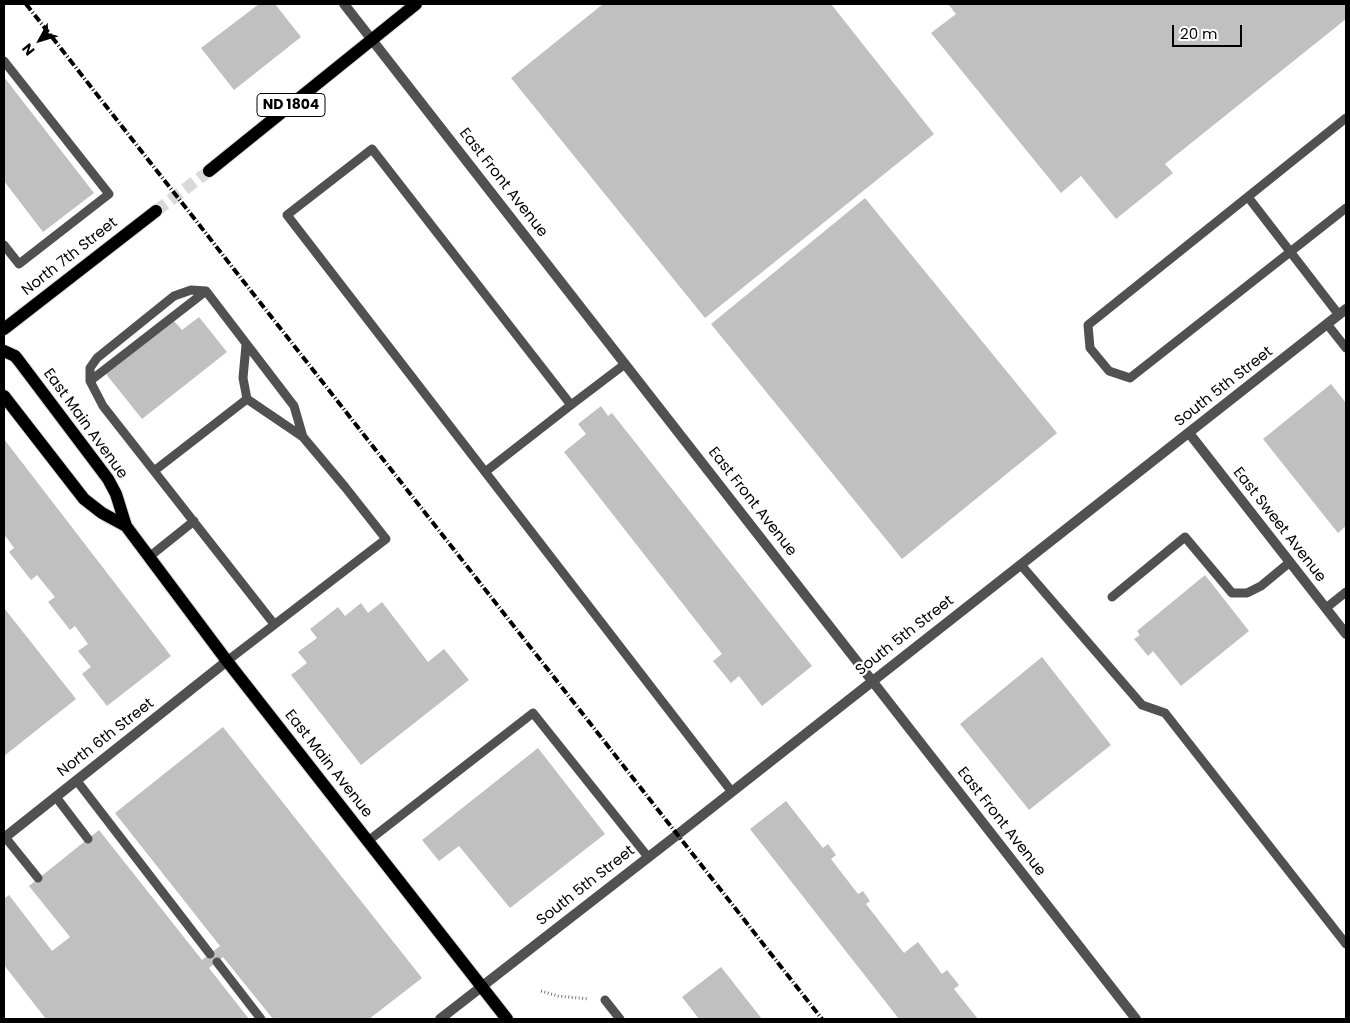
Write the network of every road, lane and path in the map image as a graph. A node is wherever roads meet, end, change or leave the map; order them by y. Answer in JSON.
{"nodes":[{"id":1,"x":344,"y":4,"type":"edge"},
{"id":2,"x":416,"y":4,"type":"edge"},
{"id":3,"x":372,"y":40,"type":"junction"},
{"id":4,"x":4,"y":62,"type":"edge"},
{"id":5,"x":1346,"y":118,"type":"edge"},
{"id":6,"x":209,"y":171,"type":"tunnel mouth"},
{"id":7,"x":1248,"y":197,"type":"junction"},
{"id":8,"x":1346,"y":208,"type":"edge"},
{"id":9,"x":156,"y":211,"type":"tunnel mouth"},
{"id":10,"x":4,"y":245,"type":"edge"},
{"id":11,"x":1291,"y":253,"type":"junction"},
{"id":12,"x":206,"y":291,"type":"junction"},
{"id":13,"x":1343,"y":312,"type":"edge"},
{"id":14,"x":1327,"y":324,"type":"junction"},
{"id":15,"x":4,"y":329,"type":"edge"},
{"id":16,"x":246,"y":345,"type":"junction"},
{"id":17,"x":1346,"y":348,"type":"edge"},
{"id":18,"x":4,"y":351,"type":"edge"},
{"id":19,"x":625,"y":364,"type":"junction"},
{"id":20,"x":90,"y":381,"type":"junction"},
{"id":21,"x":4,"y":396,"type":"edge"},
{"id":22,"x":247,"y":399,"type":"junction"},
{"id":23,"x":571,"y":404,"type":"junction"},
{"id":24,"x":1189,"y":433,"type":"junction"},
{"id":25,"x":303,"y":437,"type":"junction"},
{"id":26,"x":154,"y":471,"type":"junction"},
{"id":27,"x":485,"y":472,"type":"junction"},
{"id":28,"x":194,"y":521,"type":"junction"},
{"id":29,"x":126,"y":526,"type":"junction"},
{"id":30,"x":149,"y":557,"type":"junction"},
{"id":31,"x":1290,"y":562,"type":"junction"},
{"id":32,"x":1021,"y":565,"type":"junction"},
{"id":33,"x":1346,"y":592,"type":"edge"},
{"id":34,"x":1112,"y":597,"type":"dead end"},
{"id":35,"x":1326,"y":608,"type":"junction"},
{"id":36,"x":274,"y":624,"type":"junction"},
{"id":37,"x":1346,"y":634,"type":"edge"},
{"id":38,"x":227,"y":661,"type":"junction"},
{"id":39,"x":872,"y":681,"type":"junction"},
{"id":40,"x":77,"y":781,"type":"junction"},
{"id":41,"x":732,"y":792,"type":"junction"},
{"id":42,"x":56,"y":797,"type":"junction"},
{"id":43,"x":5,"y":838,"type":"edge"},
{"id":44,"x":88,"y":839,"type":"dead end"},
{"id":45,"x":368,"y":841,"type":"junction"},
{"id":46,"x":648,"y":857,"type":"junction"},
{"id":47,"x":38,"y":878,"type":"dead end"},
{"id":48,"x":1346,"y":944,"type":"edge"},
{"id":49,"x":210,"y":954,"type":"dead end"},
{"id":50,"x":217,"y":962,"type":"dead end"},
{"id":51,"x":482,"y":987,"type":"junction"},
{"id":52,"x":541,"y":991,"type":"dead end"},
{"id":53,"x":605,"y":1000,"type":"joint"},
{"id":54,"x":261,"y":1019,"type":"edge"},
{"id":55,"x":440,"y":1019,"type":"edge"},
{"id":56,"x":507,"y":1019,"type":"edge"},
{"id":57,"x":620,"y":1019,"type":"edge"},
{"id":58,"x":1136,"y":1019,"type":"edge"}],
"edges":[{"from":1,"to":3,"type":"street","name":"East Front Avenue"},
{"from":2,"to":3,"type":"main road","number":"ND 1804"},
{"from":3,"to":6,"type":"main road","number":"ND 1804"},
{"from":3,"to":19,"type":"street","name":"East Front Avenue"},
{"from":4,"to":10,"type":"lane"},
{"from":5,"to":7,"type":"lane"},
{"from":7,"to":11,"type":"lane"},
{"from":7,"to":11,"type":"lane"},
{"from":8,"to":11,"type":"lane"},
{"from":9,"to":15,"type":"main road","name":"North 7th Street"},
{"from":11,"to":13,"type":"lane"},
{"from":12,"to":16,"type":"lane"},
{"from":12,"to":20,"type":"lane"},
{"from":12,"to":20,"type":"lane"},
{"from":13,"to":14,"type":"street","name":"South 5th Street"},
{"from":14,"to":17,"type":"lane"},
{"from":14,"to":24,"type":"street","name":"South 5th Street"},
{"from":16,"to":22,"type":"lane"},
{"from":16,"to":25,"type":"lane"},
{"from":18,"to":29,"type":"main road","name":"East Main Avenue"},
{"from":19,"to":23,"type":"lane"},
{"from":19,"to":39,"type":"street","name":"East Front Avenue"},
{"from":20,"to":26,"type":"lane"},
{"from":21,"to":29,"type":"main road","name":"East Main Avenue"},
{"from":22,"to":25,"type":"lane"},
{"from":22,"to":26,"type":"lane"},
{"from":23,"to":27,"type":"lane"},
{"from":23,"to":27,"type":"lane"},
{"from":24,"to":31,"type":"street","name":"East Sweet Avenue"},
{"from":24,"to":32,"type":"street","name":"South 5th Street"},
{"from":25,"to":36,"type":"lane"},
{"from":26,"to":28,"type":"lane"},
{"from":27,"to":41,"type":"lane"},
{"from":28,"to":30,"type":"lane"},
{"from":28,"to":36,"type":"lane"},
{"from":29,"to":30,"type":"main road","name":"East Main Avenue"},
{"from":30,"to":38,"type":"main road","name":"East Main Avenue"},
{"from":31,"to":34,"type":"lane"},
{"from":31,"to":35,"type":"street","name":"East Sweet Avenue"},
{"from":32,"to":39,"type":"street","name":"South 5th Street"},
{"from":32,"to":48,"type":"lane"},
{"from":33,"to":35,"type":"lane"},
{"from":35,"to":37,"type":"street","name":"East Sweet Avenue"},
{"from":36,"to":38,"type":"lane"},
{"from":38,"to":40,"type":"street","name":"North 6th Street"},
{"from":38,"to":45,"type":"main road","name":"East Main Avenue"},
{"from":39,"to":41,"type":"street","name":"South 5th Street"},
{"from":39,"to":58,"type":"street","name":"East Front Avenue"},
{"from":40,"to":42,"type":"street","name":"North 6th Street"},
{"from":40,"to":49,"type":"lane"},
{"from":41,"to":46,"type":"street","name":"South 5th Street"},
{"from":42,"to":43,"type":"street","name":"North 6th Street"},
{"from":42,"to":44,"type":"lane"},
{"from":43,"to":47,"type":"lane"},
{"from":45,"to":46,"type":"lane"},
{"from":45,"to":51,"type":"main road","name":"East Main Avenue"},
{"from":46,"to":51,"type":"street","name":"South 5th Street"},
{"from":50,"to":54,"type":"lane"},
{"from":51,"to":55,"type":"street","name":"South 5th Street"},
{"from":51,"to":56,"type":"main road","name":"East Main Avenue"},
{"from":52,"to":53,"type":"path"},
{"from":53,"to":57,"type":"lane"}]}
